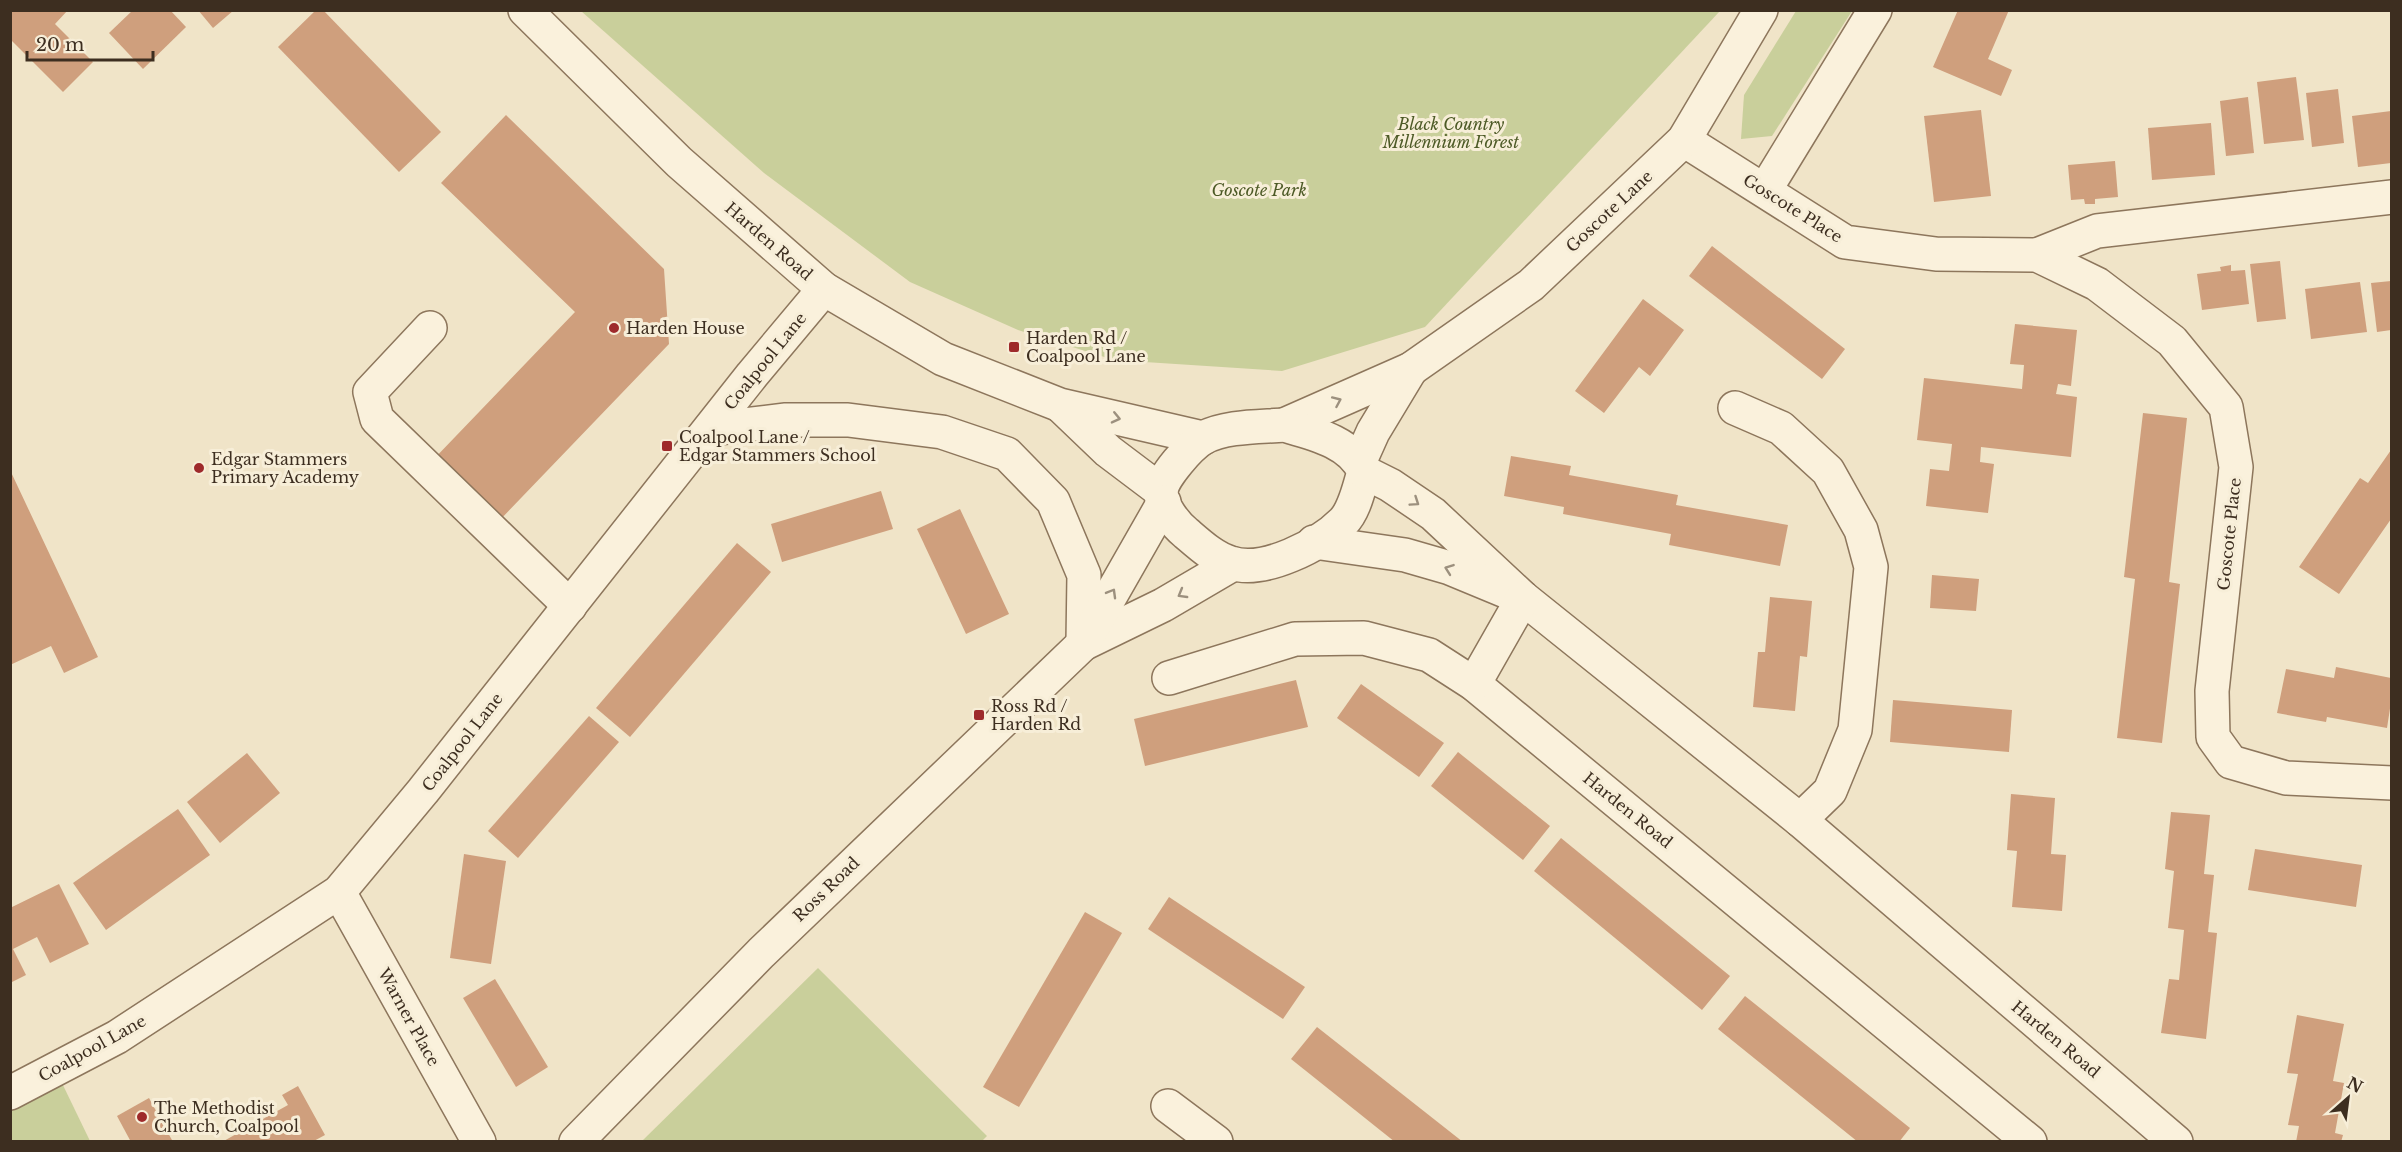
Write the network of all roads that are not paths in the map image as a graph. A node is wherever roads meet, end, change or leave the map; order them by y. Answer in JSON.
{"nodes":[{"id":1,"x":525,"y":10,"type":"edge"},
{"id":2,"x":1761,"y":10,"type":"edge"},
{"id":3,"x":1875,"y":10,"type":"edge"},
{"id":4,"x":1684,"y":140,"type":"junction"},
{"id":5,"x":1765,"y":190,"type":"junction"},
{"id":6,"x":2391,"y":197,"type":"edge"},
{"id":7,"x":2037,"y":255,"type":"junction"},
{"id":8,"x":824,"y":289,"type":"junction"},
{"id":9,"x":430,"y":328,"type":"dead end"},
{"id":10,"x":1411,"y":369,"type":"junction"},
{"id":11,"x":1059,"y":405,"type":"junction"},
{"id":12,"x":1735,"y":408,"type":"dead end"},
{"id":13,"x":1284,"y":425,"type":"junction"},
{"id":14,"x":710,"y":429,"type":"junction"},
{"id":15,"x":1203,"y":438,"type":"junction"},
{"id":16,"x":1362,"y":466,"type":"junction"},
{"id":17,"x":1163,"y":496,"type":"junction"},
{"id":18,"x":1314,"y":542,"type":"junction"},
{"id":19,"x":1233,"y":564,"type":"junction"},
{"id":20,"x":1523,"y":598,"type":"junction"},
{"id":21,"x":570,"y":606,"type":"junction"},
{"id":22,"x":1083,"y":644,"type":"junction"},
{"id":23,"x":1169,"y":678,"type":"dead end"},
{"id":24,"x":1474,"y":684,"type":"junction"},
{"id":25,"x":2391,"y":783,"type":"edge"},
{"id":26,"x":1800,"y":820,"type":"junction"},
{"id":27,"x":339,"y":892,"type":"junction"},
{"id":28,"x":10,"y":1093,"type":"edge"},
{"id":29,"x":1168,"y":1106,"type":"dead end"},
{"id":30,"x":479,"y":1142,"type":"edge"},
{"id":31,"x":576,"y":1142,"type":"edge"},
{"id":32,"x":1216,"y":1142,"type":"edge"},
{"id":33,"x":2030,"y":1142,"type":"edge"},
{"id":34,"x":2176,"y":1142,"type":"edge"}],
"edges":[{"from":1,"to":8,"type":"street","name":"Harden Road"},
{"from":2,"to":4,"type":"street","name":"Goscote Lane"},
{"from":3,"to":5,"type":"street"},
{"from":4,"to":5,"type":"street","name":"Goscote Place"},
{"from":4,"to":10,"type":"street","name":"Goscote Lane"},
{"from":5,"to":7,"type":"street","name":"Goscote Place"},
{"from":6,"to":7,"type":"street"},
{"from":7,"to":25,"type":"street","name":"Goscote Place"},
{"from":8,"to":11,"type":"street","name":"Harden Road"},
{"from":8,"to":14,"type":"street","name":"Coalpool Lane"},
{"from":9,"to":21,"type":"street"},
{"from":13,"to":10,"type":"street","name":"Goscote Lane","one_way":true},
{"from":10,"to":16,"type":"street","name":"Goscote Lane"},
{"from":11,"to":15,"type":"street","name":"Harden Road","one_way":true},
{"from":11,"to":17,"type":"street","name":"Harden Road"},
{"from":12,"to":26,"type":"street"},
{"from":13,"to":15,"type":"street"},
{"from":13,"to":16,"type":"street"},
{"from":14,"to":21,"type":"street","name":"Coalpool Lane"},
{"from":14,"to":22,"type":"street"},
{"from":15,"to":17,"type":"street"},
{"from":16,"to":18,"type":"street"},
{"from":16,"to":20,"type":"street","name":"Harden Road","one_way":true},
{"from":17,"to":19,"type":"street"},
{"from":22,"to":17,"type":"street","name":"Ross Road","one_way":true},
{"from":18,"to":19,"type":"street"},
{"from":20,"to":18,"type":"street","name":"Harden Road","one_way":true},
{"from":19,"to":22,"type":"street","name":"Ross Road","one_way":true},
{"from":20,"to":24,"type":"street"},
{"from":20,"to":26,"type":"street","name":"Harden Road"},
{"from":21,"to":27,"type":"street","name":"Coalpool Lane"},
{"from":22,"to":31,"type":"street","name":"Ross Road"},
{"from":23,"to":24,"type":"street","name":"Harden Road"},
{"from":24,"to":33,"type":"street","name":"Harden Road"},
{"from":26,"to":34,"type":"street","name":"Harden Road"},
{"from":27,"to":28,"type":"street","name":"Coalpool Lane"},
{"from":27,"to":30,"type":"street","name":"Warner Place"},
{"from":29,"to":32,"type":"street"}]}
